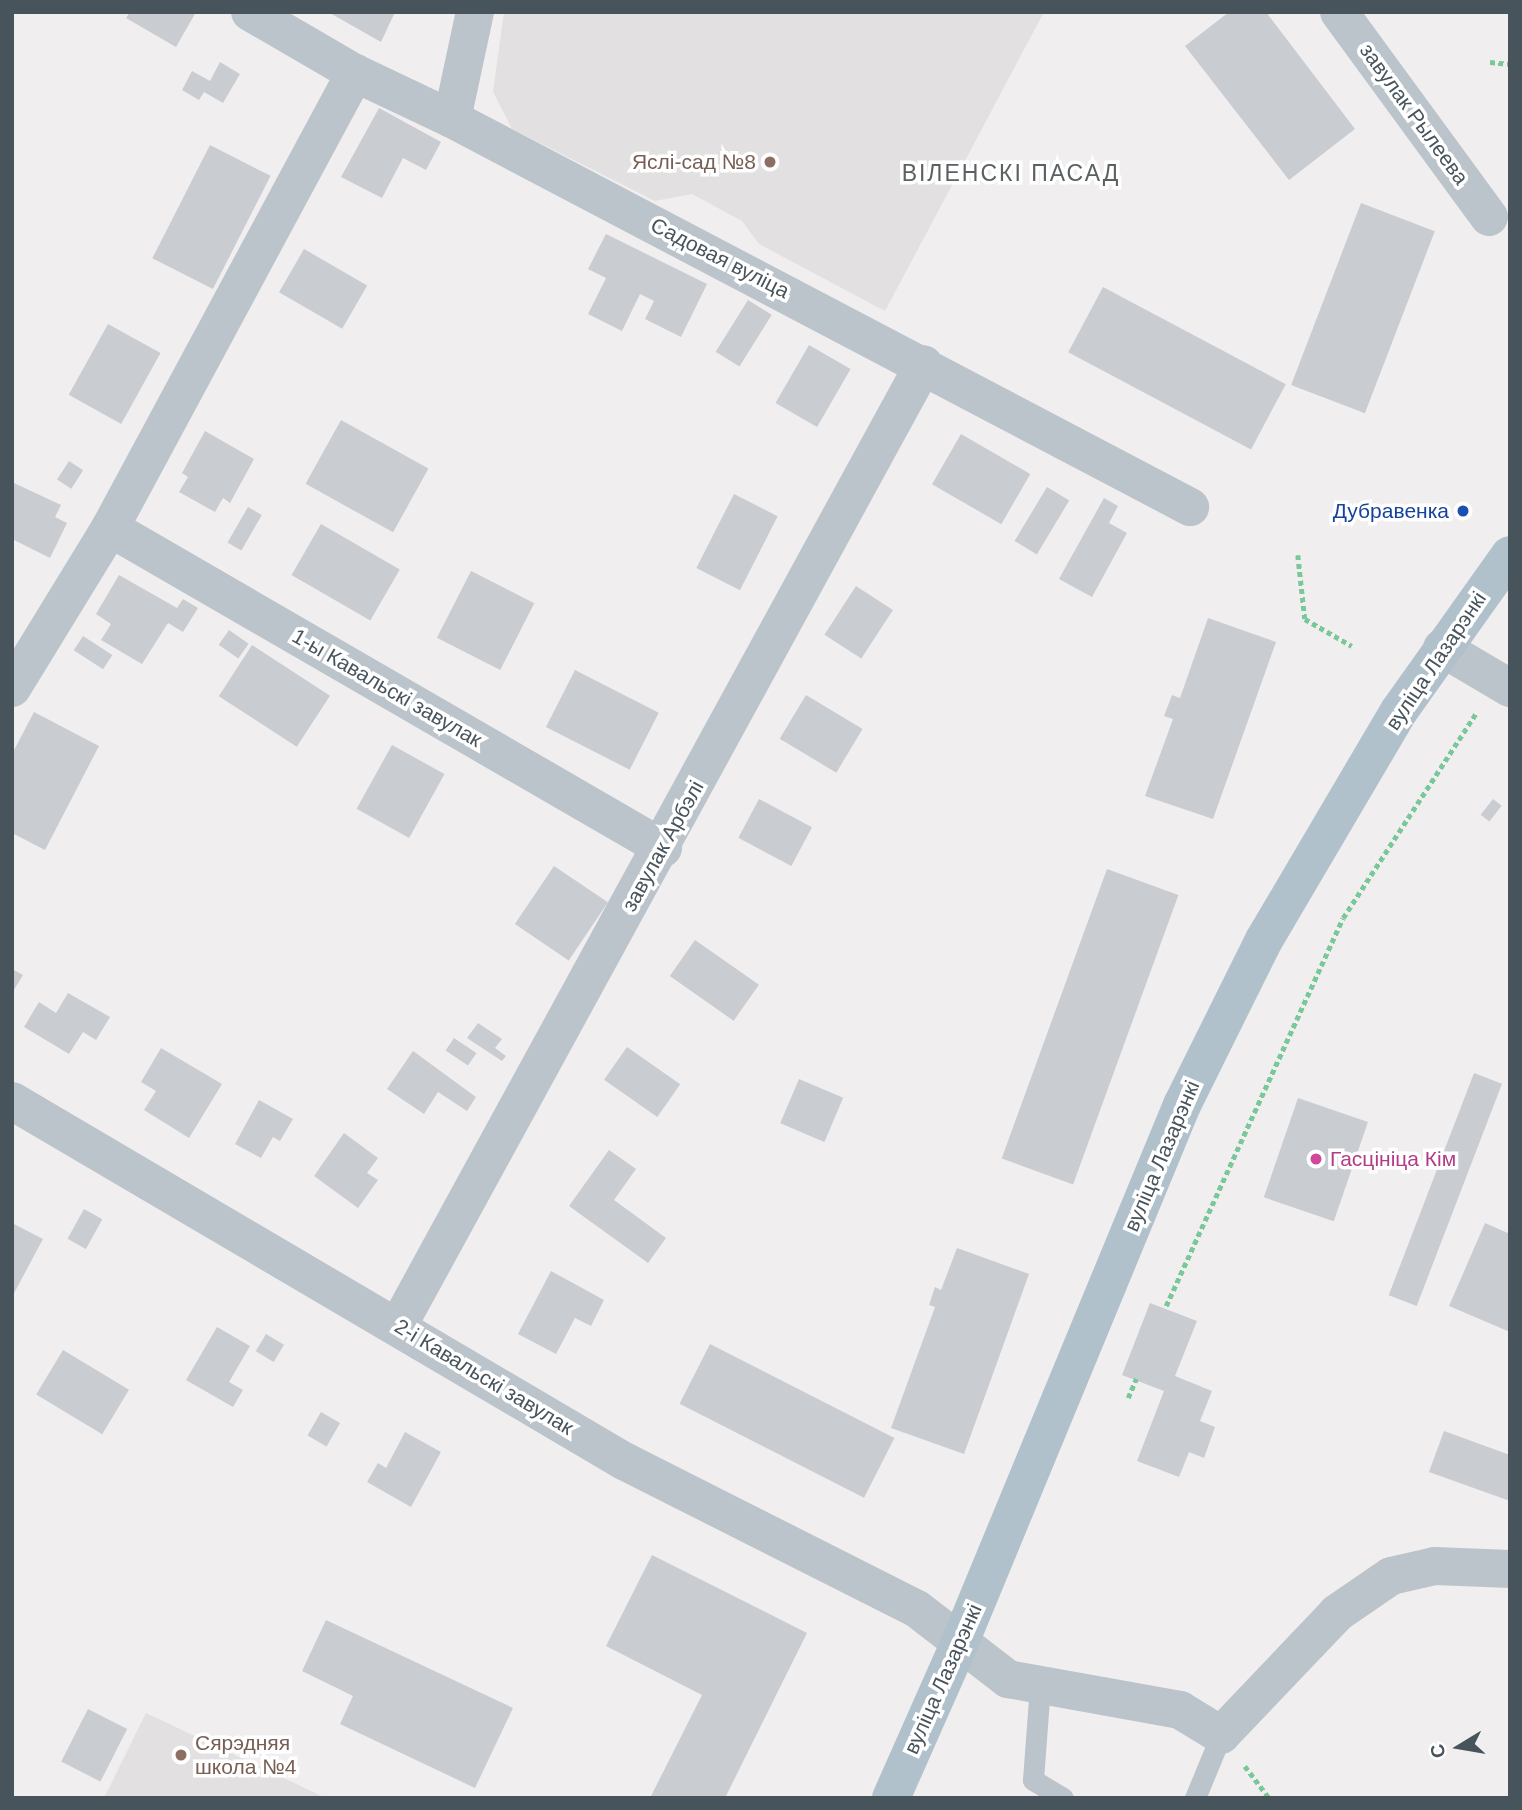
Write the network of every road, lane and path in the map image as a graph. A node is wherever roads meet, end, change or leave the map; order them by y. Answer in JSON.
{"nodes":[{"id":1,"x":250,"y":12,"type":"edge"},
{"id":2,"x":475,"y":12,"type":"edge"},
{"id":3,"x":1353,"y":18,"type":"edge"},
{"id":4,"x":1490,"y":62,"type":"dead end"},
{"id":5,"x":1510,"y":64,"type":"edge"},
{"id":6,"x":355,"y":73,"type":"junction"},
{"id":7,"x":452,"y":119,"type":"junction"},
{"id":8,"x":1489,"y":217,"type":"dead end"},
{"id":9,"x":924,"y":364,"type":"junction"},
{"id":10,"x":1190,"y":506,"type":"dead end"},
{"id":11,"x":110,"y":528,"type":"junction"},
{"id":12,"x":1298,"y":555,"type":"dead end"},
{"id":13,"x":1510,"y":555,"type":"edge"},
{"id":14,"x":1352,"y":646,"type":"dead end"},
{"id":15,"x":1442,"y":648,"type":"junction"},
{"id":16,"x":1505,"y":685,"type":"edge"},
{"id":17,"x":12,"y":688,"type":"edge"},
{"id":18,"x":663,"y":849,"type":"junction"},
{"id":19,"x":12,"y":1101,"type":"edge"},
{"id":20,"x":1166,"y":1307,"type":"dead end"},
{"id":21,"x":398,"y":1326,"type":"junction"},
{"id":22,"x":1136,"y":1379,"type":"dead end"},
{"id":23,"x":1128,"y":1398,"type":"dead end"},
{"id":24,"x":1510,"y":1569,"type":"edge"},
{"id":25,"x":960,"y":1642,"type":"junction"},
{"id":26,"x":1040,"y":1686,"type":"junction"},
{"id":27,"x":1221,"y":1735,"type":"junction"},
{"id":28,"x":891,"y":1798,"type":"edge"},
{"id":29,"x":1063,"y":1798,"type":"edge"},
{"id":30,"x":1195,"y":1798,"type":"edge"}],
"edges":[{"from":1,"to":6,"type":"street","name":"Садовая вуліца"},
{"from":2,"to":7,"type":"street"},
{"from":3,"to":8,"type":"street","name":"завулак Рылеева"},
{"from":4,"to":5,"type":"path"},
{"from":6,"to":7,"type":"street","name":"Садовая вуліца"},
{"from":6,"to":11,"type":"street"},
{"from":7,"to":9,"type":"street","name":"Садовая вуліца"},
{"from":9,"to":10,"type":"street","name":"Садовая вуліца"},
{"from":9,"to":18,"type":"street","name":"завулак Арбэлі"},
{"from":11,"to":17,"type":"street"},
{"from":11,"to":18,"type":"street","name":"1-ы Кавальскі завулак"},
{"from":12,"to":14,"type":"path"},
{"from":13,"to":15,"type":"main road","name":"вуліца Лазарэнкі"},
{"from":15,"to":16,"type":"street"},
{"from":15,"to":25,"type":"main road","name":"вуліца Лазарэнкі"},
{"from":16,"to":20,"type":"path"},
{"from":18,"to":21,"type":"street","name":"завулак Арбэлі"},
{"from":19,"to":21,"type":"street","name":"2-і Кавальскі завулак"},
{"from":21,"to":25,"type":"street","name":"2-і Кавальскі завулак"},
{"from":22,"to":23,"type":"path"},
{"from":24,"to":27,"type":"street"},
{"from":25,"to":26,"type":"street","name":"2-і Кавальскі завулак"},
{"from":25,"to":28,"type":"main road","name":"вуліца Лазарэнкі"},
{"from":26,"to":27,"type":"street","name":"2-і Кавальскі завулак"},
{"from":26,"to":29,"type":"lane"},
{"from":27,"to":30,"type":"lane"}]}
